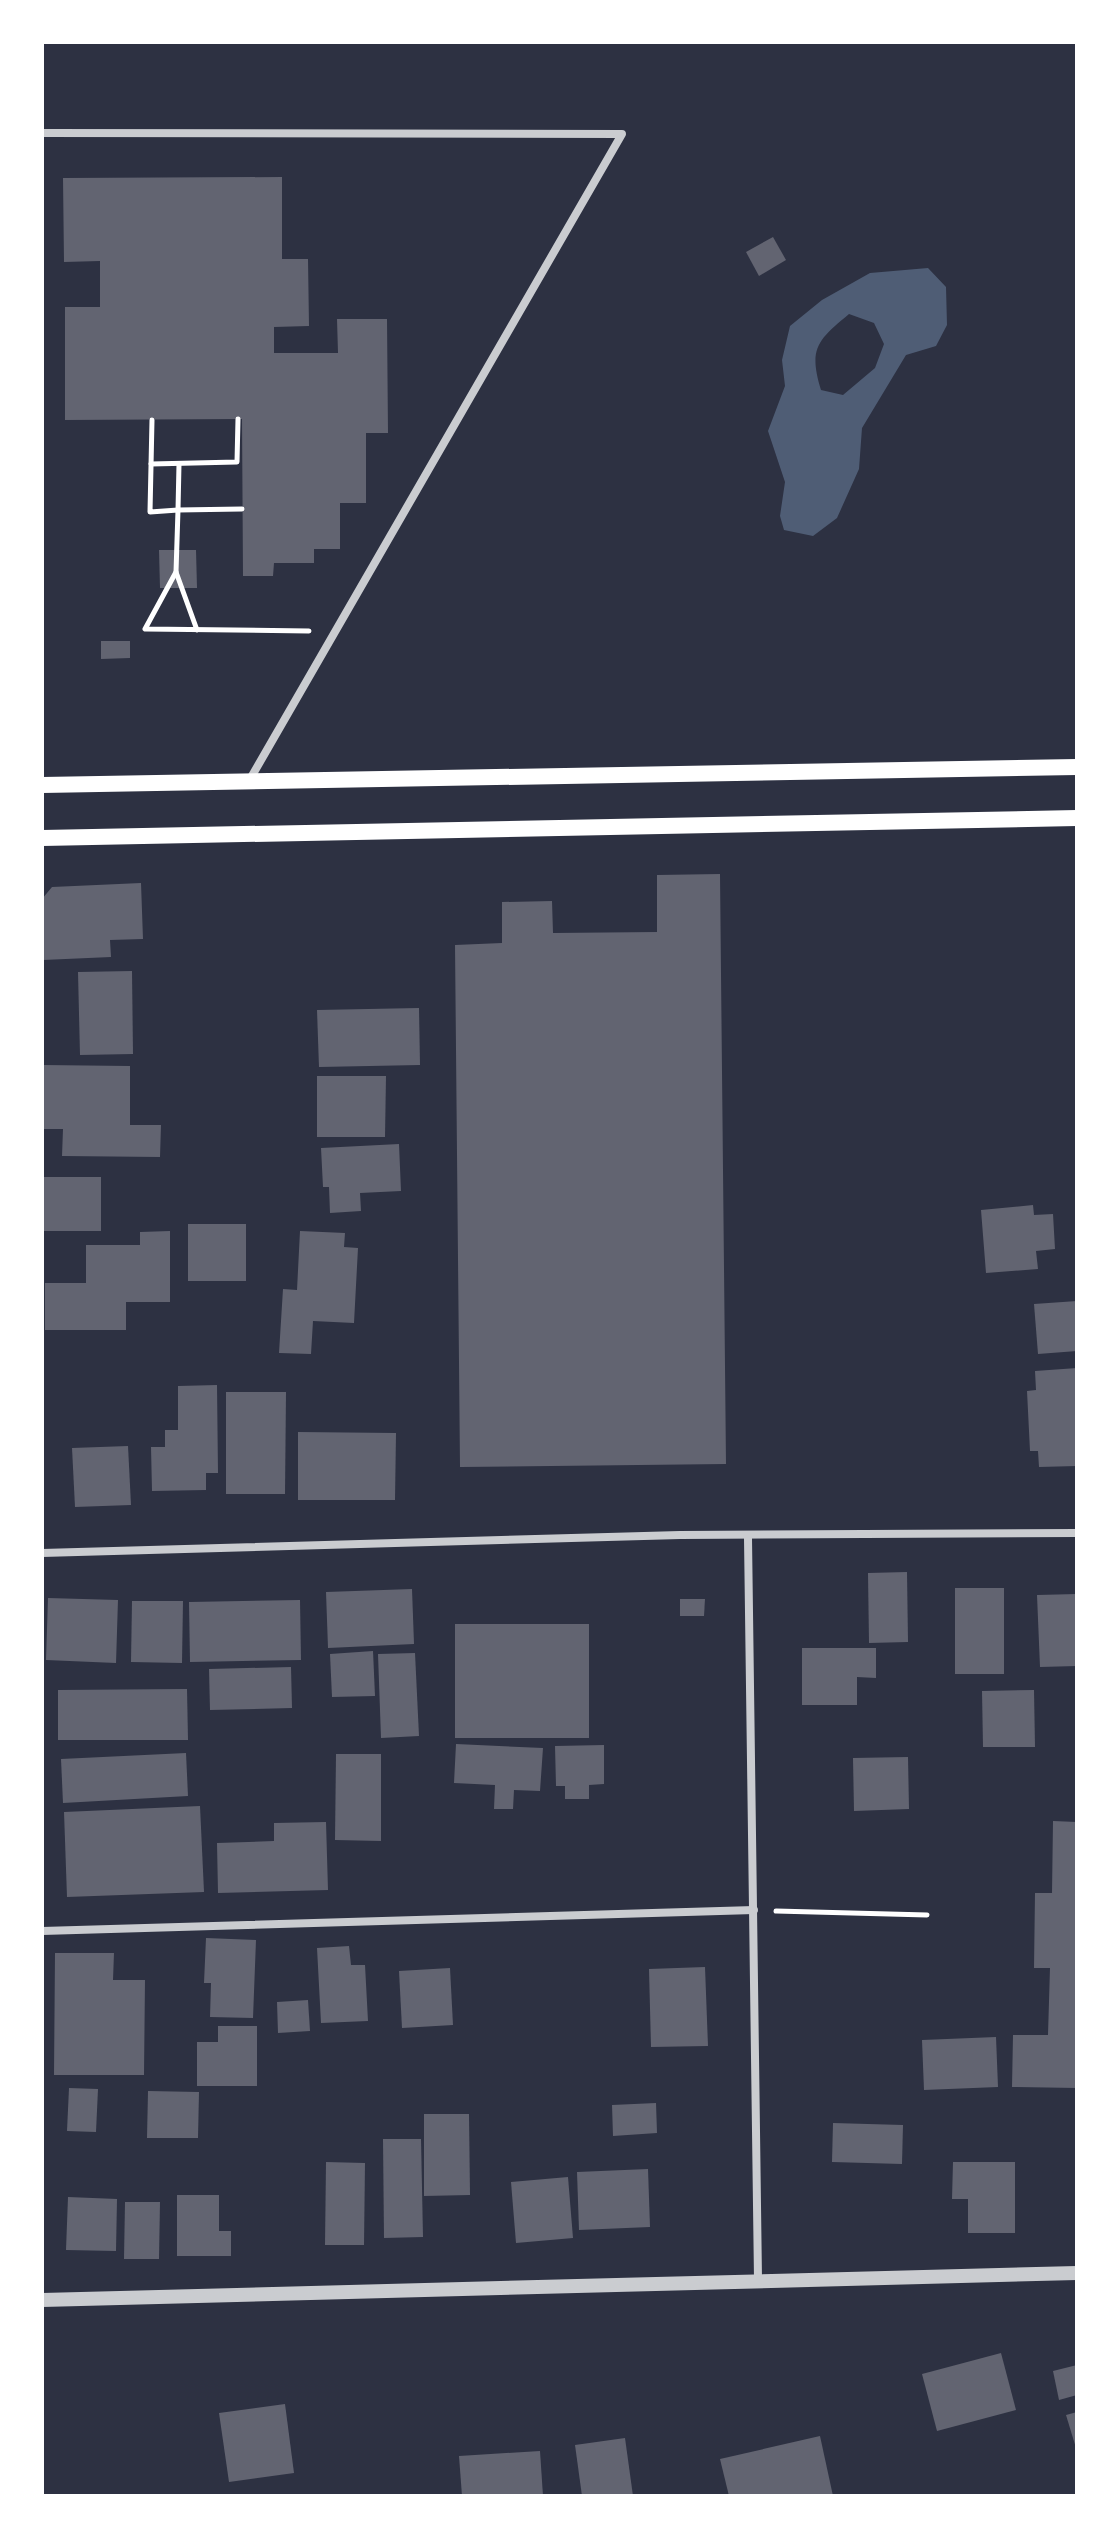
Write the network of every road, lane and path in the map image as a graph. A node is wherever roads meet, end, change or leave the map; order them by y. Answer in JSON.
{"nodes":[{"id":1,"x":42,"y":133,"type":"edge"},
{"id":2,"x":238,"y":419,"type":"dead end"},
{"id":3,"x":152,"y":420,"type":"dead end"},
{"id":4,"x":151,"y":464,"type":"junction"},
{"id":5,"x":179,"y":464,"type":"junction"},
{"id":6,"x":242,"y":509,"type":"dead end"},
{"id":7,"x":178,"y":510,"type":"junction"},
{"id":8,"x":176,"y":572,"type":"junction"},
{"id":9,"x":317,"y":620,"type":"dead end"},
{"id":10,"x":197,"y":630,"type":"junction"},
{"id":11,"x":1077,"y":767,"type":"edge"},
{"id":12,"x":249,"y":781,"type":"junction"},
{"id":13,"x":42,"y":785,"type":"edge"},
{"id":14,"x":1077,"y":818,"type":"edge"},
{"id":15,"x":42,"y":838,"type":"edge"},
{"id":16,"x":1077,"y":1533,"type":"edge"},
{"id":17,"x":748,"y":1538,"type":"junction"},
{"id":18,"x":42,"y":1553,"type":"edge"},
{"id":19,"x":754,"y":1910,"type":"junction"},
{"id":20,"x":927,"y":1915,"type":"dead end"},
{"id":21,"x":42,"y":1931,"type":"edge"},
{"id":22,"x":1077,"y":2273,"type":"edge"},
{"id":23,"x":758,"y":2279,"type":"junction"},
{"id":24,"x":42,"y":2300,"type":"edge"}],
"edges":[{"from":1,"to":12,"type":"street"},
{"from":2,"to":5,"type":"path"},
{"from":3,"to":4,"type":"path"},
{"from":4,"to":5,"type":"path"},
{"from":4,"to":7,"type":"path"},
{"from":5,"to":7,"type":"path"},
{"from":6,"to":7,"type":"path"},
{"from":7,"to":8,"type":"path"},
{"from":8,"to":10,"type":"path"},
{"from":8,"to":10,"type":"path"},
{"from":9,"to":10,"type":"path"},
{"from":11,"to":12,"type":"main road"},
{"from":12,"to":13,"type":"main road"},
{"from":14,"to":15,"type":"main road"},
{"from":16,"to":17,"type":"street"},
{"from":17,"to":18,"type":"street"},
{"from":17,"to":19,"type":"street"},
{"from":19,"to":20,"type":"path"},
{"from":19,"to":21,"type":"street"},
{"from":19,"to":23,"type":"street"},
{"from":22,"to":23,"type":"street"},
{"from":23,"to":24,"type":"street"}]}
